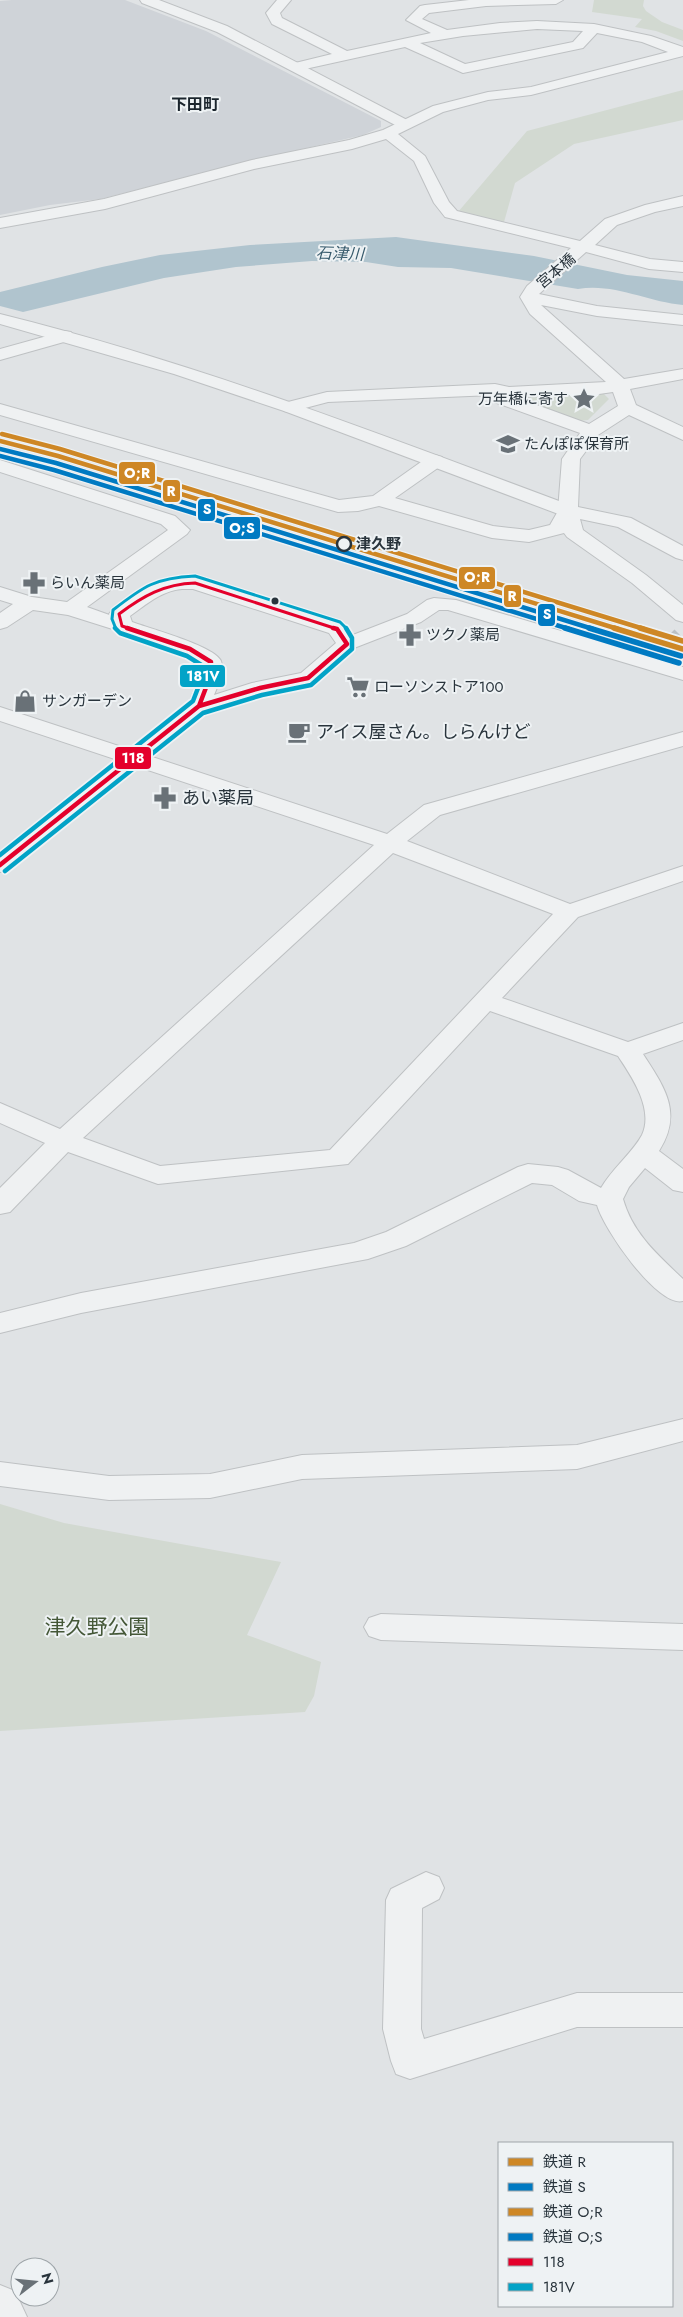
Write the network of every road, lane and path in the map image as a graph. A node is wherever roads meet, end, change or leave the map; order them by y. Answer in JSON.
{"nodes":[{"id":1,"x":147,"y":0,"type":"edge"},
{"id":2,"x":284,"y":0,"type":"edge"},
{"id":3,"x":556,"y":0,"type":"edge"},
{"id":4,"x":594,"y":28,"type":"junction"},
{"id":5,"x":444,"y":34,"type":"junction"},
{"id":6,"x":406,"y":42,"type":"junction"},
{"id":7,"x":683,"y":52,"type":"edge"},
{"id":8,"x":346,"y":56,"type":"junction"},
{"id":9,"x":296,"y":67,"type":"junction"},
{"id":10,"x":404,"y":124,"type":"junction"},
{"id":11,"x":388,"y":133,"type":"junction"},
{"id":12,"x":683,"y":201,"type":"edge"},
{"id":13,"x":0,"y":223,"type":"edge"},
{"id":14,"x":582,"y":249,"type":"junction"},
{"id":15,"x":683,"y":267,"type":"edge"},
{"id":16,"x":530,"y":294,"type":"junction"},
{"id":17,"x":0,"y":319,"type":"edge"},
{"id":18,"x":683,"y":320,"type":"edge"},
{"id":19,"x":65,"y":336,"type":"junction"},
{"id":20,"x":0,"y":355,"type":"edge"},
{"id":21,"x":683,"y":374,"type":"edge"},
{"id":22,"x":609,"y":386,"type":"junction"},
{"id":23,"x":494,"y":390,"type":"junction"},
{"id":24,"x":290,"y":407,"type":"junction"},
{"id":25,"x":628,"y":408,"type":"junction"},
{"id":26,"x":0,"y":409,"type":"edge"},
{"id":27,"x":591,"y":431,"type":"junction"},
{"id":28,"x":683,"y":434,"type":"edge"},
{"id":29,"x":435,"y":461,"type":"junction"},
{"id":30,"x":0,"y":466,"type":"edge"},
{"id":31,"x":380,"y":500,"type":"junction"},
{"id":32,"x":568,"y":511,"type":"junction"},
{"id":33,"x":683,"y":554,"type":"edge"},
{"id":34,"x":0,"y":593,"type":"edge"},
{"id":35,"x":29,"y":603,"type":"junction"},
{"id":36,"x":71,"y":609,"type":"junction"},
{"id":37,"x":683,"y":616,"type":"edge"},
{"id":38,"x":0,"y":623,"type":"edge"},
{"id":39,"x":122,"y":626,"type":"junction"},
{"id":40,"x":347,"y":644,"type":"junction"},
{"id":41,"x":670,"y":650,"type":"tunnel mouth"},
{"id":42,"x":655,"y":666,"type":"junction"},
{"id":43,"x":683,"y":674,"type":"edge"},
{"id":44,"x":199,"y":706,"type":"junction"},
{"id":45,"x":0,"y":714,"type":"edge"},
{"id":46,"x":683,"y":739,"type":"edge"},
{"id":47,"x":134,"y":759,"type":"junction"},
{"id":48,"x":390,"y":843,"type":"junction"},
{"id":49,"x":0,"y":865,"type":"edge"},
{"id":50,"x":683,"y":873,"type":"edge"},
{"id":51,"x":569,"y":912,"type":"junction"},
{"id":52,"x":485,"y":1002,"type":"junction"},
{"id":53,"x":683,"y":1031,"type":"edge"},
{"id":54,"x":627,"y":1050,"type":"junction"},
{"id":55,"x":0,"y":1112,"type":"edge"},
{"id":56,"x":63,"y":1141,"type":"junction"},
{"id":57,"x":643,"y":1153,"type":"junction"},
{"id":58,"x":683,"y":1183,"type":"edge"},
{"id":59,"x":609,"y":1198,"type":"junction"},
{"id":60,"x":0,"y":1205,"type":"edge"},
{"id":61,"x":679,"y":1292,"type":"dead end"},
{"id":62,"x":0,"y":1323,"type":"edge"},
{"id":63,"x":683,"y":1430,"type":"edge"},
{"id":64,"x":0,"y":1474,"type":"edge"},
{"id":65,"x":381,"y":1627,"type":"dead end"},
{"id":66,"x":683,"y":1637,"type":"edge"},
{"id":67,"x":426,"y":1888,"type":"dead end"},
{"id":68,"x":683,"y":2010,"type":"edge"},
{"id":69,"x":0,"y":2306,"type":"edge"},
{"id":70,"x":6,"y":2317,"type":"edge"}],
"edges":[{"from":1,"to":9,"type":"street"},
{"from":2,"to":8,"type":"street"},
{"from":3,"to":5,"type":"street"},
{"from":4,"to":5,"type":"street"},
{"from":4,"to":6,"type":"street"},
{"from":4,"to":7,"type":"street"},
{"from":5,"to":6,"type":"street"},
{"from":6,"to":8,"type":"street"},
{"from":7,"to":10,"type":"street"},
{"from":8,"to":9,"type":"street"},
{"from":9,"to":10,"type":"street"},
{"from":10,"to":11,"type":"street"},
{"from":11,"to":13,"type":"street"},
{"from":11,"to":14,"type":"street"},
{"from":12,"to":14,"type":"street","name":"宮本橋"},
{"from":14,"to":15,"type":"street"},
{"from":14,"to":16,"type":"street","name":"宮本橋"},
{"from":16,"to":18,"type":"street"},
{"from":16,"to":22,"type":"street"},
{"from":17,"to":19,"type":"street"},
{"from":19,"to":20,"type":"street"},
{"from":19,"to":24,"type":"street"},
{"from":21,"to":22,"type":"street"},
{"from":22,"to":23,"type":"street"},
{"from":22,"to":25,"type":"street"},
{"from":23,"to":24,"type":"street"},
{"from":23,"to":27,"type":"street"},
{"from":24,"to":29,"type":"street"},
{"from":25,"to":27,"type":"street"},
{"from":25,"to":28,"type":"street"},
{"from":26,"to":31,"type":"street"},
{"from":27,"to":32,"type":"street"},
{"from":29,"to":31,"type":"street"},
{"from":29,"to":32,"type":"street"},
{"from":30,"to":36,"type":"street"},
{"from":31,"to":32,"type":"street"},
{"from":32,"to":33,"type":"street"},
{"from":32,"to":37,"type":"street"},
{"from":34,"to":35,"type":"street"},
{"from":35,"to":36,"type":"street"},
{"from":35,"to":38,"type":"street"},
{"from":36,"to":39,"type":"street"},
{"from":39,"to":40,"type":"street"},
{"from":39,"to":44,"type":"street"},
{"from":40,"to":42,"type":"street"},
{"from":40,"to":44,"type":"street"},
{"from":41,"to":42,"type":"street"},
{"from":42,"to":43,"type":"street"},
{"from":44,"to":47,"type":"street"},
{"from":45,"to":47,"type":"street"},
{"from":46,"to":48,"type":"street"},
{"from":47,"to":48,"type":"street"},
{"from":47,"to":49,"type":"street"},
{"from":48,"to":51,"type":"street"},
{"from":48,"to":56,"type":"street"},
{"from":50,"to":51,"type":"street"},
{"from":51,"to":52,"type":"street"},
{"from":52,"to":54,"type":"street"},
{"from":52,"to":56,"type":"street"},
{"from":53,"to":54,"type":"street"},
{"from":54,"to":57,"type":"street"},
{"from":55,"to":56,"type":"street"},
{"from":56,"to":60,"type":"street"},
{"from":57,"to":58,"type":"street"},
{"from":57,"to":59,"type":"street"},
{"from":59,"to":61,"type":"street"},
{"from":59,"to":62,"type":"street"},
{"from":63,"to":64,"type":"street"},
{"from":65,"to":66,"type":"street"},
{"from":67,"to":68,"type":"street"},
{"from":69,"to":70,"type":"street"}]}
